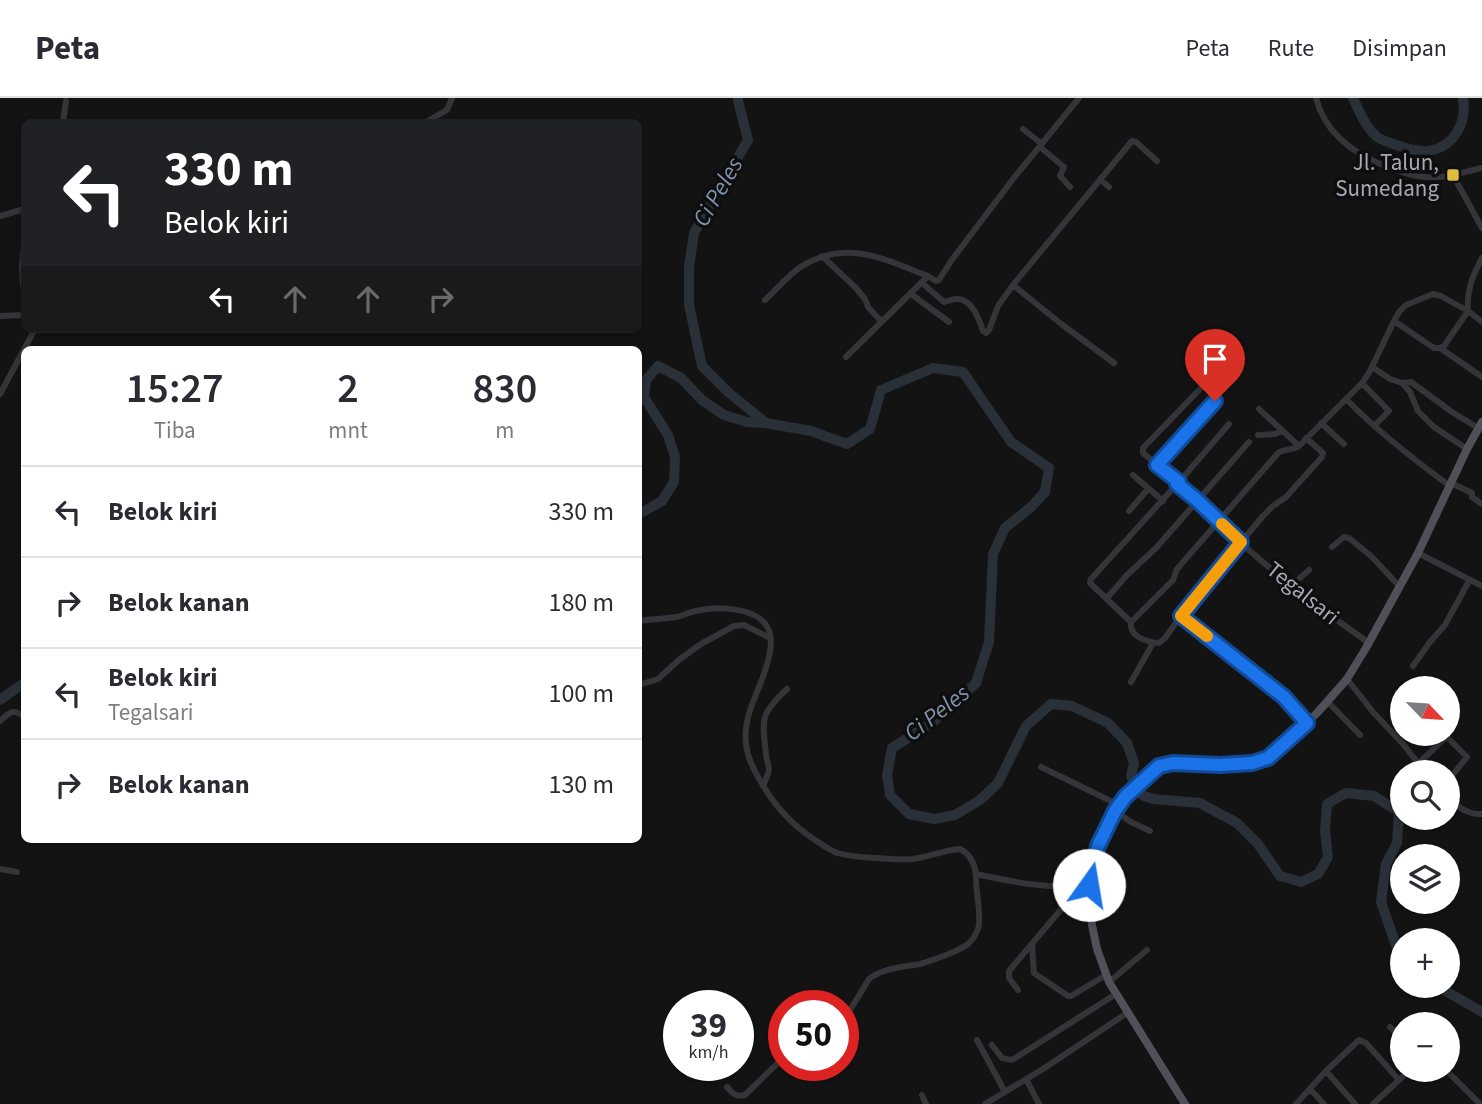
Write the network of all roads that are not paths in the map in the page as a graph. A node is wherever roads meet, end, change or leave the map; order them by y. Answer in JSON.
{"nodes":[{"id":1,"x":452,"y":98,"type":"edge"},
{"id":2,"x":1079,"y":98,"type":"edge"},
{"id":3,"x":1316,"y":98,"type":"edge"},
{"id":4,"x":66,"y":101,"type":"dead end"},
{"id":5,"x":63,"y":119,"type":"edge"},
{"id":6,"x":431,"y":119,"type":"edge"},
{"id":7,"x":1023,"y":129,"type":"dead end"},
{"id":8,"x":1041,"y":145,"type":"junction"},
{"id":9,"x":1157,"y":162,"type":"dead end"},
{"id":10,"x":1482,"y":167,"type":"edge"},
{"id":11,"x":1453,"y":175,"type":"junction"},
{"id":12,"x":1100,"y":179,"type":"junction"},
{"id":13,"x":1070,"y":187,"type":"dead end"},
{"id":14,"x":1109,"y":187,"type":"dead end"},
{"id":15,"x":21,"y":210,"type":"edge"},
{"id":16,"x":0,"y":216,"type":"edge"},
{"id":17,"x":1482,"y":228,"type":"edge"},
{"id":18,"x":822,"y":256,"type":"junction"},
{"id":19,"x":1482,"y":258,"type":"edge"},
{"id":20,"x":928,"y":276,"type":"junction"},
{"id":21,"x":922,"y":283,"type":"junction"},
{"id":22,"x":1013,"y":285,"type":"junction"},
{"id":23,"x":911,"y":294,"type":"junction"},
{"id":24,"x":765,"y":300,"type":"dead end"},
{"id":25,"x":1468,"y":311,"type":"junction"},
{"id":26,"x":21,"y":315,"type":"edge"},
{"id":27,"x":0,"y":316,"type":"edge"},
{"id":28,"x":881,"y":321,"type":"junction"},
{"id":29,"x":1394,"y":321,"type":"junction"},
{"id":30,"x":1482,"y":322,"type":"edge"},
{"id":31,"x":949,"y":323,"type":"dead end"},
{"id":32,"x":1440,"y":348,"type":"junction"},
{"id":33,"x":21,"y":355,"type":"edge"},
{"id":34,"x":846,"y":357,"type":"dead end"},
{"id":35,"x":1114,"y":363,"type":"dead end"},
{"id":36,"x":1372,"y":367,"type":"junction"},
{"id":37,"x":1482,"y":377,"type":"edge"},
{"id":38,"x":1362,"y":383,"type":"junction"},
{"id":39,"x":1402,"y":383,"type":"junction"},
{"id":40,"x":0,"y":394,"type":"edge"},
{"id":41,"x":1346,"y":399,"type":"junction"},
{"id":42,"x":1259,"y":409,"type":"dead end"},
{"id":43,"x":1321,"y":423,"type":"junction"},
{"id":44,"x":1229,"y":424,"type":"dead end"},
{"id":45,"x":1480,"y":425,"type":"edge"},
{"id":46,"x":1374,"y":426,"type":"junction"},
{"id":47,"x":1282,"y":431,"type":"junction"},
{"id":48,"x":1258,"y":435,"type":"dead end"},
{"id":49,"x":1306,"y":438,"type":"junction"},
{"id":50,"x":1249,"y":442,"type":"dead end"},
{"id":51,"x":1344,"y":444,"type":"dead end"},
{"id":52,"x":1298,"y":446,"type":"junction"},
{"id":53,"x":1467,"y":449,"type":"junction"},
{"id":54,"x":1157,"y":465,"type":"junction"},
{"id":55,"x":1133,"y":475,"type":"dead end"},
{"id":56,"x":1178,"y":483,"type":"junction"},
{"id":57,"x":1451,"y":484,"type":"junction"},
{"id":58,"x":1148,"y":489,"type":"junction"},
{"id":59,"x":1163,"y":501,"type":"junction"},
{"id":60,"x":1198,"y":501,"type":"junction"},
{"id":61,"x":1482,"y":504,"type":"edge"},
{"id":62,"x":1129,"y":510,"type":"dead end"},
{"id":63,"x":1220,"y":522,"type":"junction"},
{"id":64,"x":1241,"y":542,"type":"junction"},
{"id":65,"x":1332,"y":547,"type":"dead end"},
{"id":66,"x":1418,"y":553,"type":"junction"},
{"id":67,"x":1309,"y":570,"type":"dead end"},
{"id":68,"x":1469,"y":581,"type":"junction"},
{"id":69,"x":1292,"y":585,"type":"junction"},
{"id":70,"x":1482,"y":586,"type":"edge"},
{"id":71,"x":1400,"y":587,"type":"junction"},
{"id":72,"x":1107,"y":598,"type":"junction"},
{"id":73,"x":1181,"y":616,"type":"junction"},
{"id":74,"x":642,"y":620,"type":"edge"},
{"id":75,"x":1131,"y":622,"type":"junction"},
{"id":76,"x":770,"y":638,"type":"junction"},
{"id":77,"x":1153,"y":643,"type":"junction"},
{"id":78,"x":1369,"y":643,"type":"junction"},
{"id":79,"x":1413,"y":666,"type":"dead end"},
{"id":80,"x":1347,"y":679,"type":"junction"},
{"id":81,"x":1131,"y":682,"type":"dead end"},
{"id":82,"x":642,"y":684,"type":"edge"},
{"id":83,"x":787,"y":689,"type":"dead end"},
{"id":84,"x":1328,"y":702,"type":"junction"},
{"id":85,"x":21,"y":715,"type":"edge"},
{"id":86,"x":0,"y":721,"type":"edge"},
{"id":87,"x":1307,"y":723,"type":"junction"},
{"id":88,"x":1360,"y":735,"type":"dead end"},
{"id":89,"x":1415,"y":760,"type":"edge"},
{"id":90,"x":1422,"y":760,"type":"edge"},
{"id":91,"x":1041,"y":766,"type":"dead end"},
{"id":92,"x":1460,"y":766,"type":"edge"},
{"id":93,"x":764,"y":786,"type":"junction"},
{"id":94,"x":1460,"y":807,"type":"edge"},
{"id":95,"x":1117,"y":808,"type":"junction"},
{"id":96,"x":1482,"y":814,"type":"edge"},
{"id":97,"x":1150,"y":831,"type":"dead end"},
{"id":98,"x":0,"y":869,"type":"edge"},
{"id":99,"x":17,"y":872,"type":"dead end"},
{"id":100,"x":976,"y":874,"type":"junction"},
{"id":101,"x":1089,"y":889,"type":"junction"},
{"id":102,"x":1032,"y":945,"type":"junction"},
{"id":103,"x":1147,"y":950,"type":"dead end"},
{"id":104,"x":1107,"y":979,"type":"junction"},
{"id":105,"x":1018,"y":990,"type":"dead end"},
{"id":106,"x":1116,"y":994,"type":"junction"},
{"id":107,"x":859,"y":995,"type":"edge"},
{"id":108,"x":1127,"y":1013,"type":"junction"},
{"id":109,"x":977,"y":1040,"type":"dead end"},
{"id":110,"x":992,"y":1045,"type":"dead end"},
{"id":111,"x":1326,"y":1071,"type":"junction"},
{"id":112,"x":1390,"y":1071,"type":"edge"},
{"id":113,"x":768,"y":1073,"type":"edge"},
{"id":114,"x":1026,"y":1079,"type":"junction"},
{"id":115,"x":1397,"y":1082,"type":"edge"},
{"id":116,"x":1458,"y":1082,"type":"edge"},
{"id":117,"x":727,"y":1087,"type":"dead end"},
{"id":118,"x":1310,"y":1089,"type":"junction"},
{"id":119,"x":1005,"y":1092,"type":"junction"},
{"id":120,"x":922,"y":1095,"type":"dead end"},
{"id":121,"x":926,"y":1104,"type":"edge"},
{"id":122,"x":985,"y":1104,"type":"edge"},
{"id":123,"x":1040,"y":1104,"type":"edge"},
{"id":124,"x":1185,"y":1104,"type":"edge"},
{"id":125,"x":1296,"y":1104,"type":"edge"},
{"id":126,"x":1324,"y":1104,"type":"edge"},
{"id":127,"x":1355,"y":1104,"type":"edge"},
{"id":128,"x":1373,"y":1104,"type":"edge"},
{"id":129,"x":1480,"y":1104,"type":"edge"}],
"edges":[{"from":1,"to":6,"type":"street"},
{"from":2,"to":8,"type":"street"},
{"from":3,"to":11,"type":"street"},
{"from":4,"to":5,"type":"street"},
{"from":7,"to":8,"type":"street"},
{"from":8,"to":13,"type":"street"},
{"from":8,"to":20,"type":"street"},
{"from":9,"to":12,"type":"street"},
{"from":10,"to":11,"type":"street"},
{"from":11,"to":17,"type":"street"},
{"from":12,"to":14,"type":"street"},
{"from":12,"to":22,"type":"street"},
{"from":15,"to":16,"type":"street"},
{"from":18,"to":20,"type":"street"},
{"from":18,"to":24,"type":"street"},
{"from":18,"to":28,"type":"street"},
{"from":19,"to":25,"type":"street"},
{"from":20,"to":21,"type":"street"},
{"from":21,"to":22,"type":"street"},
{"from":21,"to":23,"type":"street"},
{"from":22,"to":35,"type":"street"},
{"from":23,"to":28,"type":"street"},
{"from":23,"to":31,"type":"street"},
{"from":25,"to":29,"type":"street"},
{"from":25,"to":30,"type":"street"},
{"from":25,"to":32,"type":"street"},
{"from":26,"to":27,"type":"street"},
{"from":28,"to":34,"type":"street"},
{"from":29,"to":32,"type":"street"},
{"from":29,"to":36,"type":"street"},
{"from":32,"to":37,"type":"street"},
{"from":33,"to":40,"type":"street"},
{"from":36,"to":38,"type":"street"},
{"from":36,"to":39,"type":"street"},
{"from":38,"to":41,"type":"street"},
{"from":38,"to":46,"type":"street"},
{"from":39,"to":45,"type":"street"},
{"from":39,"to":53,"type":"street"},
{"from":41,"to":43,"type":"street"},
{"from":41,"to":46,"type":"street"},
{"from":42,"to":47,"type":"street"},
{"from":43,"to":49,"type":"street"},
{"from":43,"to":51,"type":"street"},
{"from":44,"to":56,"type":"street"},
{"from":45,"to":53,"type":"main road"},
{"from":46,"to":57,"type":"street"},
{"from":47,"to":48,"type":"street"},
{"from":47,"to":52,"type":"street"},
{"from":49,"to":52,"type":"street"},
{"from":49,"to":64,"type":"street"},
{"from":50,"to":60,"type":"street"},
{"from":52,"to":63,"type":"street"},
{"from":53,"to":57,"type":"main road"},
{"from":54,"to":54,"type":"street"},
{"from":54,"to":56,"type":"street","name":"Tegalsari"},
{"from":55,"to":58,"type":"street"},
{"from":56,"to":59,"type":"street"},
{"from":56,"to":60,"type":"street","name":"Tegalsari"},
{"from":57,"to":61,"type":"street"},
{"from":57,"to":66,"type":"main road"},
{"from":58,"to":59,"type":"street"},
{"from":58,"to":62,"type":"street"},
{"from":59,"to":72,"type":"street"},
{"from":60,"to":63,"type":"street","name":"Tegalsari"},
{"from":60,"to":72,"type":"street"},
{"from":63,"to":64,"type":"street","name":"Tegalsari"},
{"from":63,"to":75,"type":"street"},
{"from":64,"to":69,"type":"street","name":"Tegalsari"},
{"from":64,"to":73,"type":"street"},
{"from":65,"to":71,"type":"street"},
{"from":66,"to":68,"type":"street"},
{"from":66,"to":71,"type":"main road"},
{"from":67,"to":69,"type":"street"},
{"from":68,"to":70,"type":"street"},
{"from":68,"to":79,"type":"street"},
{"from":69,"to":78,"type":"street","name":"Tegalsari"},
{"from":71,"to":78,"type":"main road"},
{"from":72,"to":75,"type":"street"},
{"from":73,"to":77,"type":"street"},
{"from":73,"to":87,"type":"street"},
{"from":74,"to":76,"type":"street"},
{"from":75,"to":77,"type":"street"},
{"from":76,"to":82,"type":"street"},
{"from":76,"to":93,"type":"street"},
{"from":77,"to":81,"type":"street"},
{"from":78,"to":80,"type":"main road"},
{"from":80,"to":84,"type":"main road"},
{"from":80,"to":89,"type":"street"},
{"from":83,"to":93,"type":"street"},
{"from":84,"to":87,"type":"main road"},
{"from":84,"to":88,"type":"street"},
{"from":85,"to":86,"type":"street"},
{"from":87,"to":95,"type":"main road"},
{"from":90,"to":92,"type":"street"},
{"from":91,"to":95,"type":"street"},
{"from":93,"to":100,"type":"street"},
{"from":94,"to":96,"type":"street"},
{"from":95,"to":97,"type":"street"},
{"from":95,"to":101,"type":"main road"},
{"from":98,"to":99,"type":"street"},
{"from":100,"to":101,"type":"street"},
{"from":100,"to":107,"type":"street"},
{"from":101,"to":102,"type":"street"},
{"from":101,"to":104,"type":"main road"},
{"from":102,"to":104,"type":"street"},
{"from":102,"to":105,"type":"street"},
{"from":103,"to":104,"type":"street"},
{"from":104,"to":106,"type":"main road"},
{"from":106,"to":108,"type":"main road"},
{"from":106,"to":110,"type":"street"},
{"from":108,"to":114,"type":"street"},
{"from":108,"to":124,"type":"main road"},
{"from":109,"to":119,"type":"street"},
{"from":111,"to":112,"type":"street"},
{"from":111,"to":118,"type":"street"},
{"from":111,"to":127,"type":"street"},
{"from":113,"to":117,"type":"street"},
{"from":114,"to":119,"type":"street"},
{"from":114,"to":123,"type":"street"},
{"from":115,"to":128,"type":"street"},
{"from":116,"to":129,"type":"street"},
{"from":118,"to":125,"type":"street"},
{"from":118,"to":126,"type":"street"},
{"from":119,"to":122,"type":"street"},
{"from":120,"to":121,"type":"street"}]}
